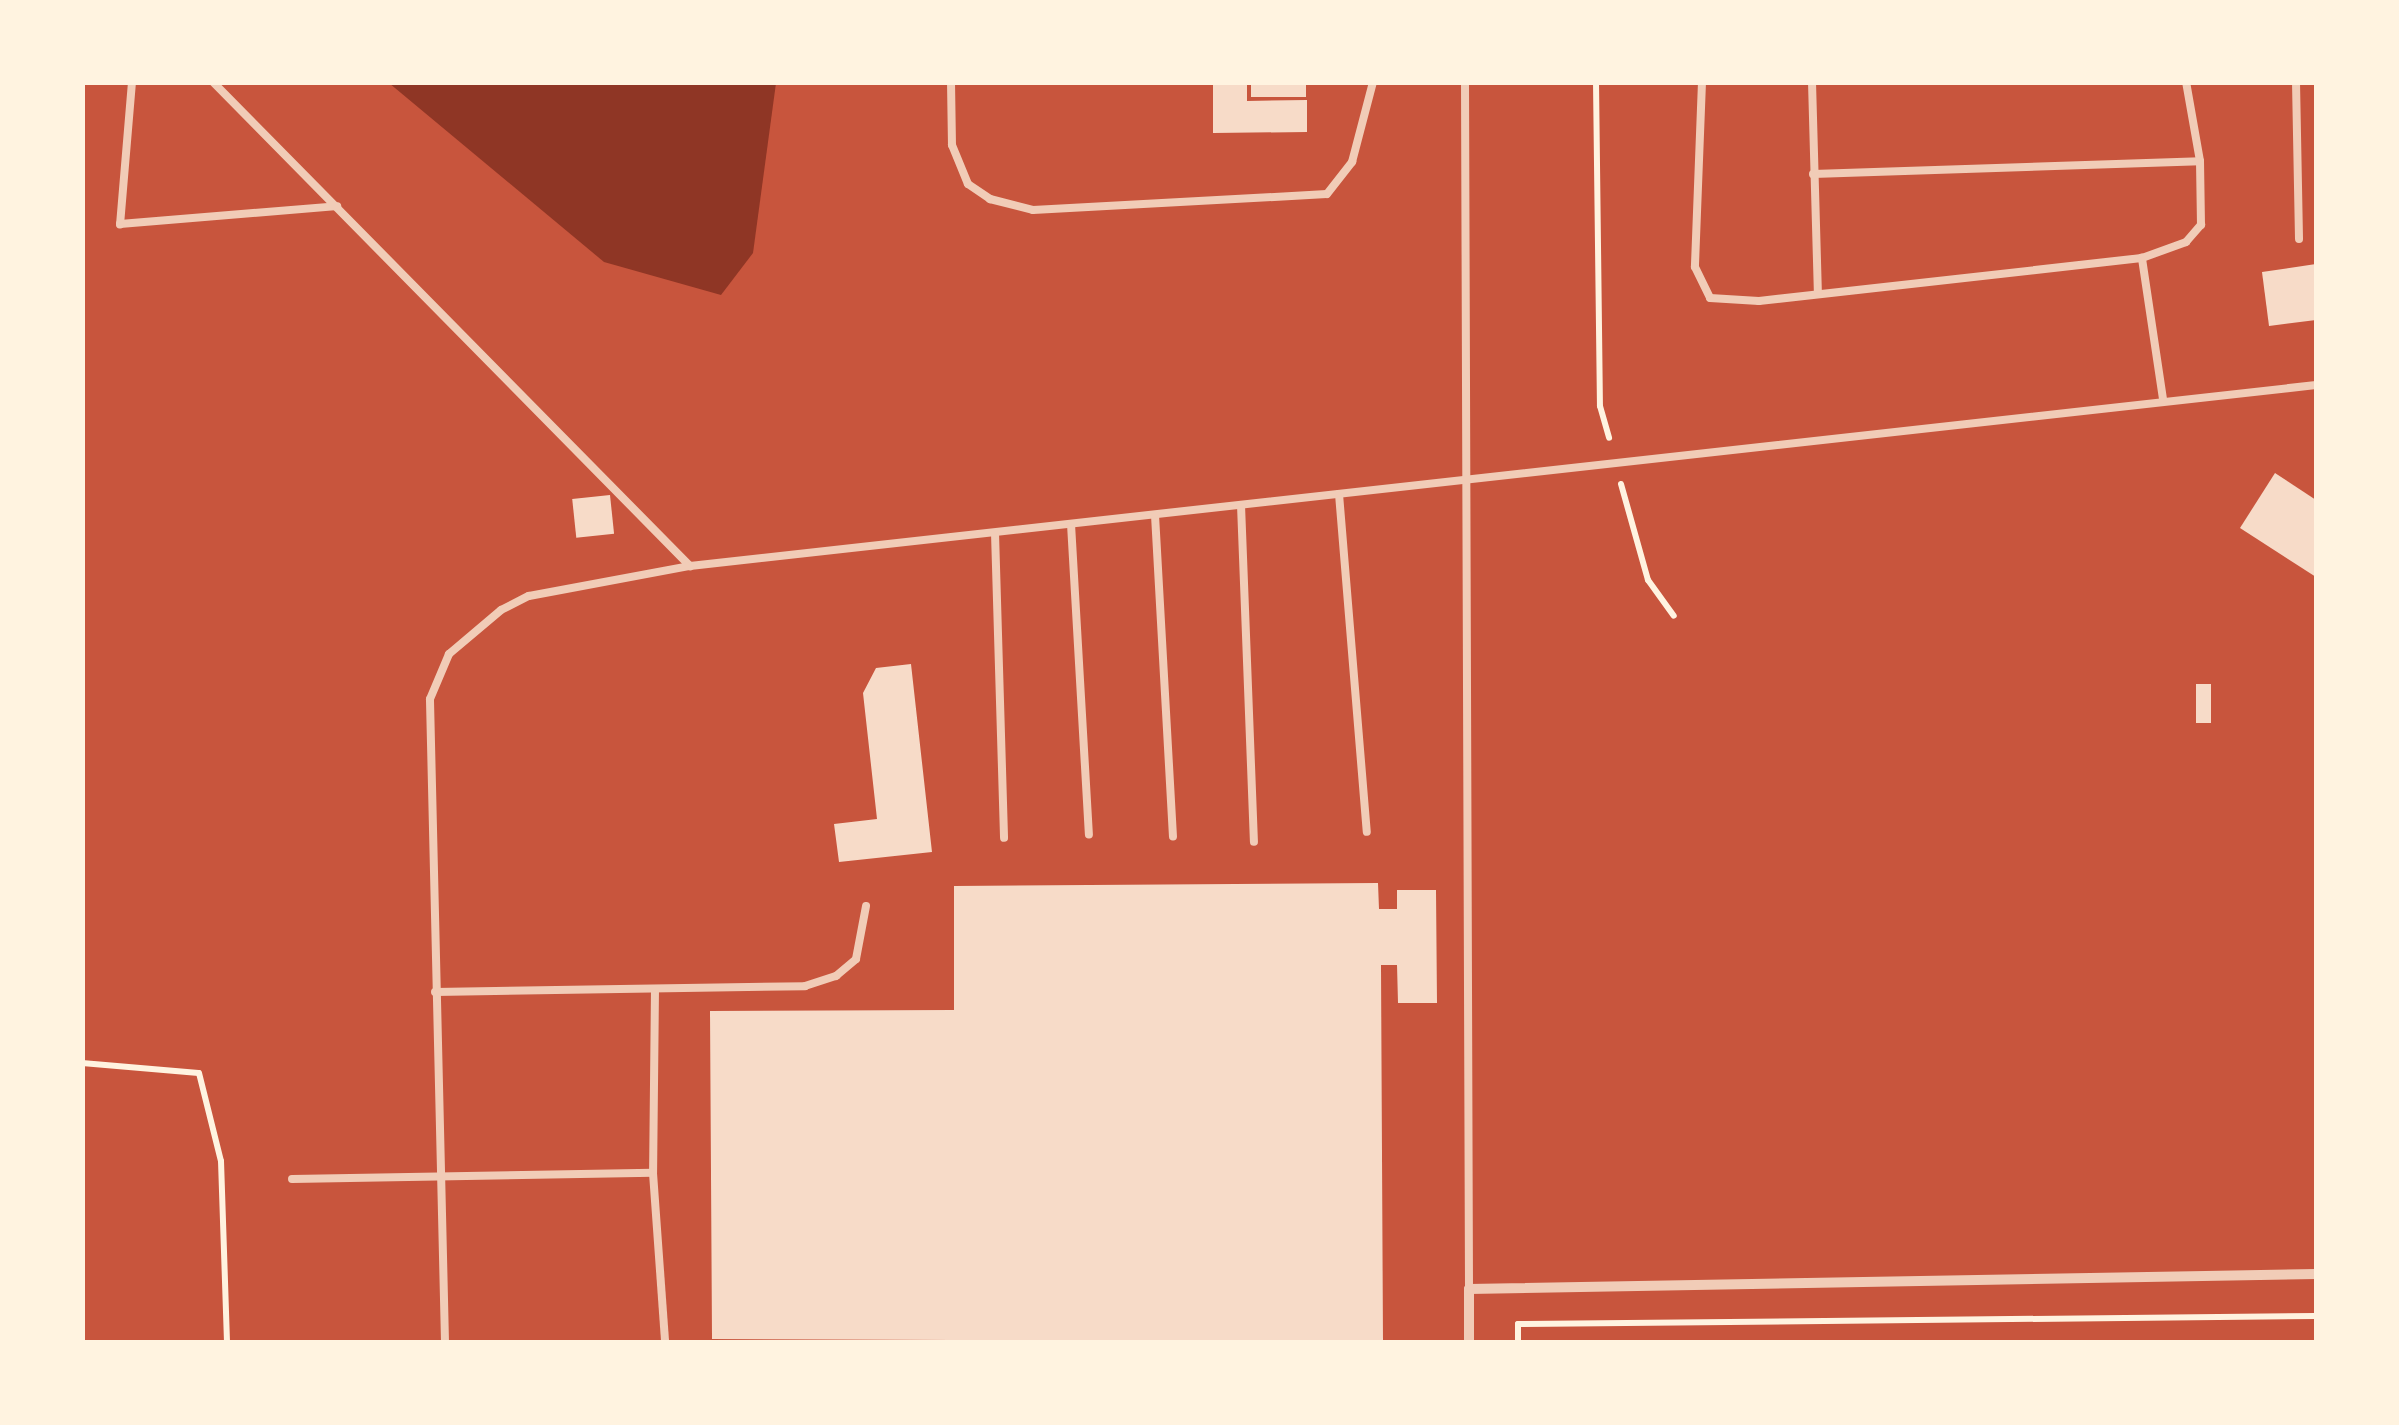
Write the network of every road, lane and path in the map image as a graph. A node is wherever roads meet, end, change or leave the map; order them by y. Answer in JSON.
{"nodes":[{"id":1,"x":132,"y":82,"type":"edge"},
{"id":2,"x":214,"y":82,"type":"edge"},
{"id":3,"x":951,"y":82,"type":"edge"},
{"id":4,"x":1373,"y":82,"type":"edge"},
{"id":5,"x":1465,"y":82,"type":"edge"},
{"id":6,"x":1596,"y":82,"type":"edge"},
{"id":7,"x":1702,"y":82,"type":"edge"},
{"id":8,"x":1812,"y":82,"type":"edge"},
{"id":9,"x":2186,"y":82,"type":"edge"},
{"id":10,"x":2296,"y":82,"type":"edge"},
{"id":11,"x":2200,"y":161,"type":"junction"},
{"id":12,"x":1813,"y":174,"type":"junction"},
{"id":13,"x":336,"y":206,"type":"junction"},
{"id":14,"x":2299,"y":239,"type":"dead end"},
{"id":15,"x":2142,"y":258,"type":"junction"},
{"id":16,"x":1818,"y":294,"type":"junction"},
{"id":17,"x":2316,"y":385,"type":"edge"},
{"id":18,"x":2163,"y":399,"type":"junction"},
{"id":19,"x":1616,"y":463,"type":"junction"},
{"id":20,"x":1462,"y":481,"type":"junction"},
{"id":21,"x":1338,"y":494,"type":"junction"},
{"id":22,"x":1241,"y":505,"type":"junction"},
{"id":23,"x":1155,"y":514,"type":"junction"},
{"id":24,"x":1072,"y":524,"type":"junction"},
{"id":25,"x":995,"y":532,"type":"junction"},
{"id":26,"x":690,"y":566,"type":"junction"},
{"id":27,"x":1674,"y":616,"type":"dead end"},
{"id":28,"x":1368,"y":832,"type":"dead end"},
{"id":29,"x":1090,"y":834,"type":"dead end"},
{"id":30,"x":1173,"y":836,"type":"dead end"},
{"id":31,"x":1004,"y":838,"type":"dead end"},
{"id":32,"x":1254,"y":842,"type":"dead end"},
{"id":33,"x":866,"y":906,"type":"dead end"},
{"id":34,"x":655,"y":989,"type":"junction"},
{"id":35,"x":435,"y":992,"type":"junction"},
{"id":36,"x":82,"y":1063,"type":"edge"},
{"id":37,"x":653,"y":1173,"type":"junction"},
{"id":38,"x":439,"y":1176,"type":"junction"},
{"id":39,"x":292,"y":1179,"type":"dead end"},
{"id":40,"x":2316,"y":1274,"type":"edge"},
{"id":41,"x":1469,"y":1290,"type":"junction"},
{"id":42,"x":2316,"y":1316,"type":"edge"},
{"id":43,"x":227,"y":1342,"type":"edge"},
{"id":44,"x":445,"y":1342,"type":"edge"},
{"id":45,"x":665,"y":1342,"type":"edge"},
{"id":46,"x":1469,"y":1342,"type":"edge"},
{"id":47,"x":1518,"y":1342,"type":"edge"}],
"edges":[{"from":1,"to":13,"type":"lane"},
{"from":2,"to":13,"type":"lane"},
{"from":3,"to":4,"type":"lane"},
{"from":5,"to":20,"type":"lane"},
{"from":6,"to":19,"type":"path"},
{"from":7,"to":16,"type":"lane"},
{"from":8,"to":12,"type":"lane"},
{"from":9,"to":11,"type":"lane"},
{"from":10,"to":14,"type":"lane"},
{"from":11,"to":12,"type":"lane"},
{"from":11,"to":15,"type":"lane"},
{"from":12,"to":16,"type":"lane"},
{"from":13,"to":26,"type":"lane"},
{"from":15,"to":16,"type":"lane"},
{"from":15,"to":18,"type":"lane"},
{"from":17,"to":18,"type":"lane"},
{"from":18,"to":19,"type":"lane"},
{"from":19,"to":20,"type":"lane"},
{"from":19,"to":27,"type":"path"},
{"from":20,"to":21,"type":"lane"},
{"from":20,"to":41,"type":"lane"},
{"from":21,"to":22,"type":"lane"},
{"from":21,"to":28,"type":"lane"},
{"from":22,"to":23,"type":"lane"},
{"from":22,"to":32,"type":"lane"},
{"from":23,"to":24,"type":"lane"},
{"from":23,"to":30,"type":"lane"},
{"from":24,"to":25,"type":"lane"},
{"from":24,"to":29,"type":"lane"},
{"from":25,"to":26,"type":"lane"},
{"from":25,"to":31,"type":"lane"},
{"from":26,"to":35,"type":"lane"},
{"from":33,"to":34,"type":"lane"},
{"from":34,"to":35,"type":"lane"},
{"from":34,"to":37,"type":"lane"},
{"from":35,"to":38,"type":"lane"},
{"from":36,"to":43,"type":"path"},
{"from":37,"to":38,"type":"lane"},
{"from":37,"to":45,"type":"lane"},
{"from":38,"to":39,"type":"lane"},
{"from":38,"to":44,"type":"lane"},
{"from":40,"to":41,"type":"street"},
{"from":41,"to":46,"type":"street"},
{"from":42,"to":47,"type":"path"}]}
